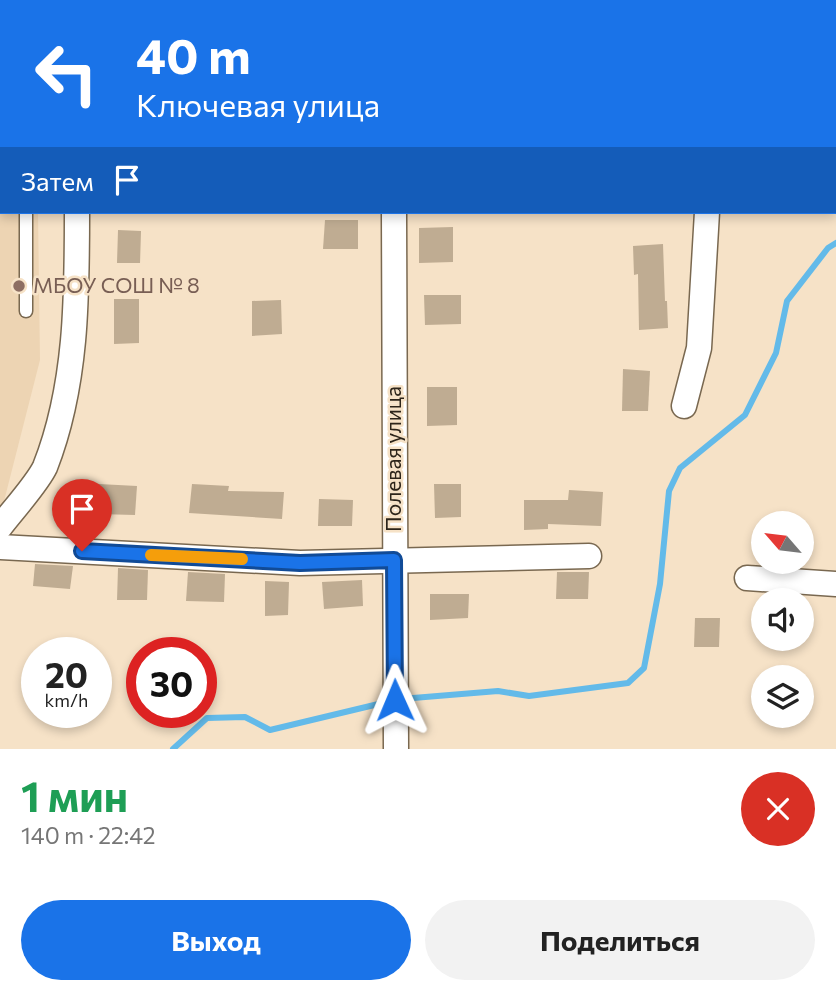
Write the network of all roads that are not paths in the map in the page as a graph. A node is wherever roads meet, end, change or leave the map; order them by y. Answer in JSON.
{"nodes":[{"id":1,"x":26,"y":214,"type":"edge"},
{"id":2,"x":77,"y":214,"type":"edge"},
{"id":3,"x":394,"y":214,"type":"edge"},
{"id":4,"x":706,"y":214,"type":"edge"},
{"id":5,"x":26,"y":311,"type":"dead end"},
{"id":6,"x":684,"y":406,"type":"dead end"},
{"id":7,"x":0,"y":527,"type":"edge"},
{"id":8,"x":0,"y":547,"type":"edge"},
{"id":9,"x":589,"y":556,"type":"dead end"},
{"id":10,"x":394,"y":560,"type":"junction"},
{"id":11,"x":747,"y":578,"type":"dead end"},
{"id":12,"x":836,"y":584,"type":"edge"},
{"id":13,"x":396,"y":744,"type":"edge"}],
"edges":[{"from":1,"to":5,"type":"lane"},
{"from":2,"to":7,"type":"street"},
{"from":3,"to":10,"type":"street","name":"Полевая улица"},
{"from":4,"to":6,"type":"street"},
{"from":8,"to":10,"type":"street"},
{"from":9,"to":10,"type":"street"},
{"from":10,"to":13,"type":"street","name":"Полевая улица"},
{"from":11,"to":12,"type":"street"}]}
